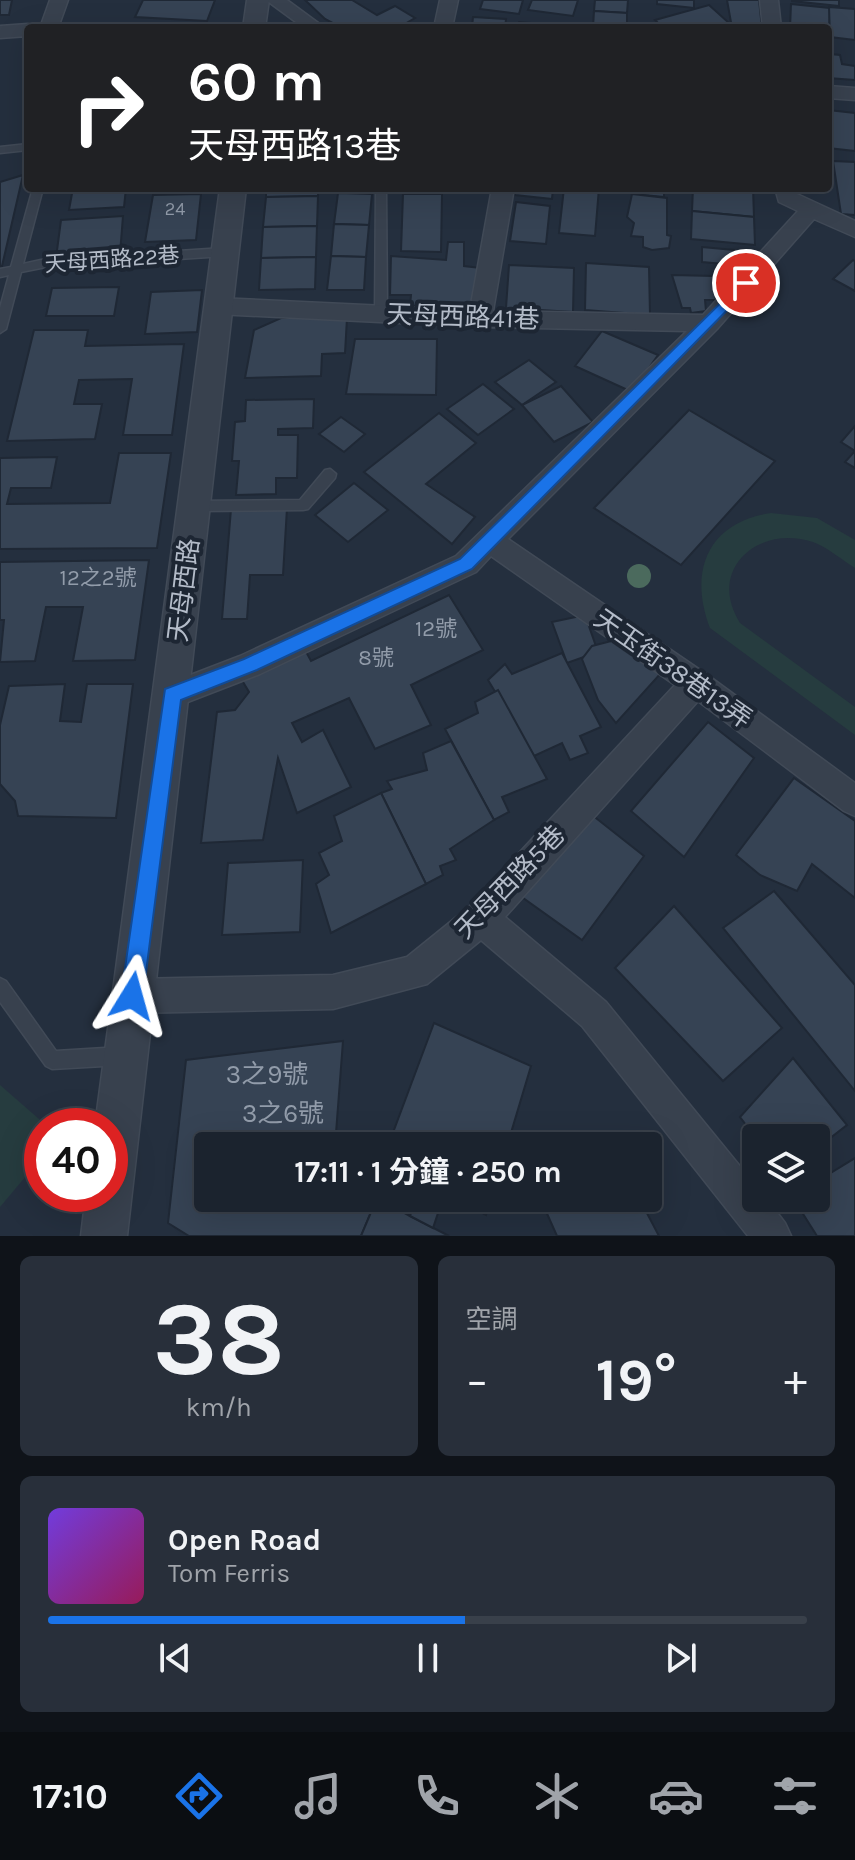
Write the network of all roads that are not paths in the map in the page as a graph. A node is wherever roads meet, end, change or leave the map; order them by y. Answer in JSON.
{"nodes":[{"id":1,"x":59,"y":0,"type":"edge"},
{"id":2,"x":258,"y":0,"type":"edge"},
{"id":3,"x":275,"y":0,"type":"edge"},
{"id":4,"x":449,"y":0,"type":"edge"},
{"id":5,"x":769,"y":0,"type":"edge"},
{"id":6,"x":50,"y":24,"type":"edge"},
{"id":7,"x":255,"y":24,"type":"edge"},
{"id":8,"x":310,"y":24,"type":"edge"},
{"id":9,"x":444,"y":24,"type":"edge"},
{"id":10,"x":772,"y":24,"type":"edge"},
{"id":11,"x":24,"y":30,"type":"edge"},
{"id":12,"x":0,"y":32,"type":"edge"},
{"id":13,"x":832,"y":92,"type":"edge"},
{"id":14,"x":855,"y":94,"type":"edge"},
{"id":15,"x":24,"y":147,"type":"edge"},
{"id":16,"x":0,"y":150,"type":"edge"},
{"id":17,"x":37,"y":192,"type":"edge"},
{"id":18,"x":232,"y":192,"type":"edge"},
{"id":19,"x":381,"y":192,"type":"edge"},
{"id":20,"x":502,"y":192,"type":"edge"},
{"id":21,"x":786,"y":192,"type":"edge"},
{"id":22,"x":810,"y":208,"type":"junction"},
{"id":23,"x":855,"y":230,"type":"edge"},
{"id":24,"x":224,"y":252,"type":"junction"},
{"id":25,"x":15,"y":272,"type":"junction"},
{"id":26,"x":0,"y":273,"type":"edge"},
{"id":27,"x":217,"y":306,"type":"junction"},
{"id":28,"x":381,"y":314,"type":"junction"},
{"id":29,"x":480,"y":319,"type":"junction"},
{"id":30,"x":709,"y":323,"type":"junction"},
{"id":31,"x":0,"y":329,"type":"edge"},
{"id":32,"x":330,"y":474,"type":"dead end"},
{"id":33,"x":194,"y":506,"type":"junction"},
{"id":34,"x":489,"y":540,"type":"junction"},
{"id":35,"x":696,"y":683,"type":"junction"},
{"id":36,"x":172,"y":695,"type":"junction"},
{"id":37,"x":855,"y":801,"type":"edge"},
{"id":38,"x":481,"y":919,"type":"junction"},
{"id":39,"x":0,"y":987,"type":"edge"},
{"id":40,"x":132,"y":996,"type":"junction"},
{"id":41,"x":124,"y":1056,"type":"junction"},
{"id":42,"x":118,"y":1108,"type":"edge"},
{"id":43,"x":107,"y":1212,"type":"edge"},
{"id":44,"x":104,"y":1236,"type":"edge"},
{"id":45,"x":772,"y":1236,"type":"edge"}],
"edges":[{"from":1,"to":6,"type":"street"},
{"from":2,"to":7,"type":"street"},
{"from":3,"to":8,"type":"street"},
{"from":4,"to":9,"type":"street"},
{"from":5,"to":10,"type":"street"},
{"from":11,"to":12,"type":"street"},
{"from":13,"to":14,"type":"street"},
{"from":15,"to":16,"type":"lane"},
{"from":17,"to":25,"type":"lane"},
{"from":18,"to":24,"type":"street","name":"天母西路"},
{"from":19,"to":28,"type":"lane"},
{"from":20,"to":29,"type":"street"},
{"from":21,"to":22,"type":"street"},
{"from":22,"to":23,"type":"street"},
{"from":22,"to":30,"type":"street"},
{"from":24,"to":25,"type":"lane","name":"天母西路22巷"},
{"from":24,"to":27,"type":"street","name":"天母西路"},
{"from":25,"to":26,"type":"lane","name":"天母西路22巷"},
{"from":25,"to":31,"type":"lane"},
{"from":27,"to":28,"type":"street","name":"天母西路41巷"},
{"from":27,"to":33,"type":"street","name":"天母西路"},
{"from":28,"to":29,"type":"street","name":"天母西路41巷"},
{"from":29,"to":30,"type":"street","name":"天母西路41巷"},
{"from":30,"to":34,"type":"street"},
{"from":32,"to":33,"type":"lane"},
{"from":33,"to":36,"type":"street","name":"天母西路"},
{"from":34,"to":35,"type":"street","name":"天玉街38巷13弄"},
{"from":34,"to":36,"type":"street"},
{"from":35,"to":37,"type":"street","name":"天玉街38巷13弄"},
{"from":35,"to":38,"type":"street","name":"天母西路5巷"},
{"from":36,"to":40,"type":"street","name":"天母西路"},
{"from":38,"to":40,"type":"street","name":"天母西路5巷"},
{"from":38,"to":45,"type":"street"},
{"from":39,"to":41,"type":"lane"},
{"from":40,"to":41,"type":"street","name":"天母西路"},
{"from":41,"to":42,"type":"street","name":"天母西路"},
{"from":43,"to":44,"type":"street"}]}
